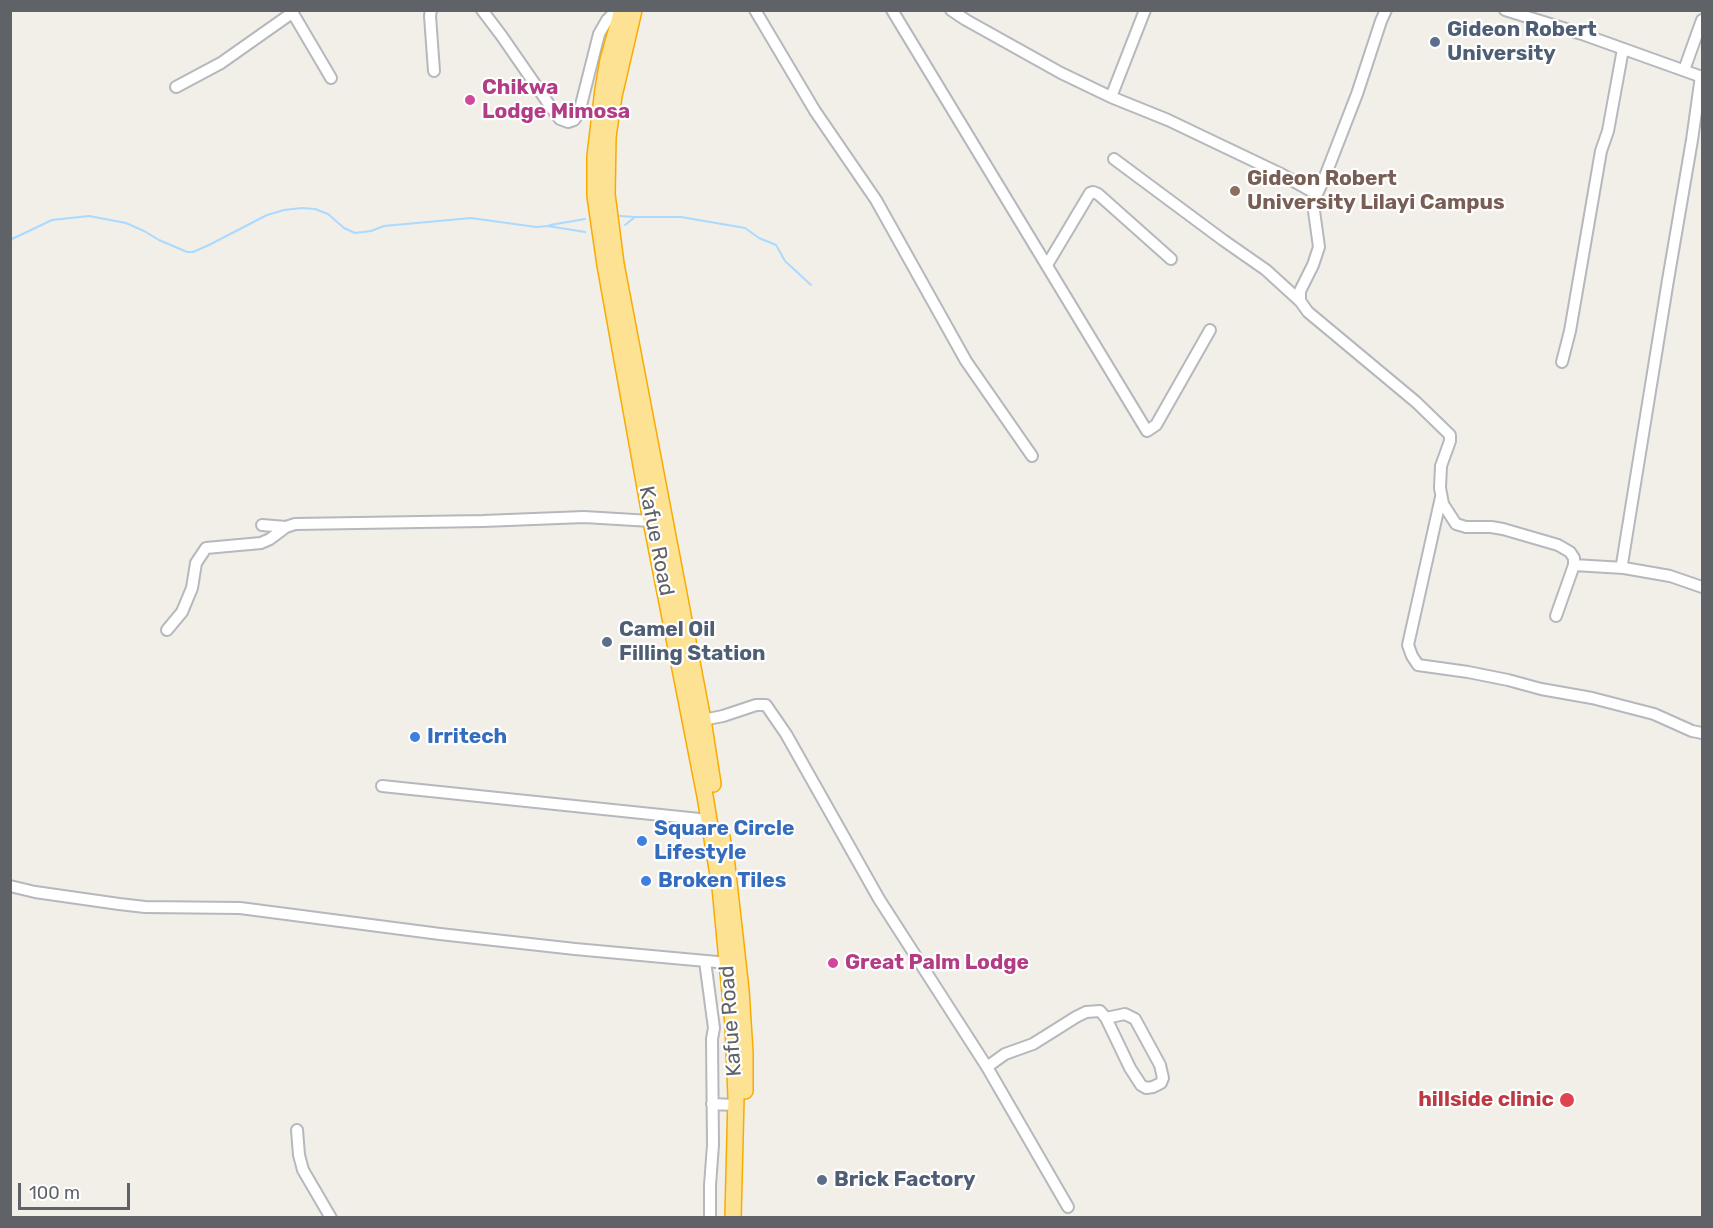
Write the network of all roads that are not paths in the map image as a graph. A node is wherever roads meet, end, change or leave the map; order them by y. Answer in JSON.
{"nodes":[{"id":1,"x":431,"y":10,"type":"edge"},
{"id":2,"x":482,"y":10,"type":"edge"},
{"id":3,"x":617,"y":10,"type":"edge"},
{"id":4,"x":622,"y":10,"type":"edge"},
{"id":5,"x":634,"y":10,"type":"edge"},
{"id":6,"x":755,"y":10,"type":"edge"},
{"id":7,"x":892,"y":10,"type":"edge"},
{"id":8,"x":951,"y":10,"type":"edge"},
{"id":9,"x":1145,"y":10,"type":"edge"},
{"id":10,"x":1386,"y":10,"type":"edge"},
{"id":11,"x":1505,"y":10,"type":"edge"},
{"id":12,"x":292,"y":12,"type":"edge"},
{"id":13,"x":1702,"y":20,"type":"edge"},
{"id":14,"x":1623,"y":49,"type":"junction"},
{"id":15,"x":1684,"y":70,"type":"junction"},
{"id":16,"x":434,"y":71,"type":"dead end"},
{"id":17,"x":1702,"y":76,"type":"edge"},
{"id":18,"x":331,"y":78,"type":"dead end"},
{"id":19,"x":176,"y":87,"type":"dead end"},
{"id":20,"x":1111,"y":96,"type":"junction"},
{"id":21,"x":1114,"y":159,"type":"dead end"},
{"id":22,"x":1317,"y":194,"type":"junction"},
{"id":23,"x":1171,"y":259,"type":"dead end"},
{"id":24,"x":1047,"y":265,"type":"junction"},
{"id":25,"x":1300,"y":301,"type":"junction"},
{"id":26,"x":1210,"y":330,"type":"dead end"},
{"id":27,"x":1562,"y":362,"type":"dead end"},
{"id":28,"x":1032,"y":456,"type":"dead end"},
{"id":29,"x":1441,"y":497,"type":"junction"},
{"id":30,"x":651,"y":521,"type":"junction"},
{"id":31,"x":262,"y":525,"type":"dead end"},
{"id":32,"x":286,"y":527,"type":"junction"},
{"id":33,"x":1574,"y":565,"type":"junction"},
{"id":34,"x":1624,"y":568,"type":"junction"},
{"id":35,"x":1702,"y":588,"type":"edge"},
{"id":36,"x":1556,"y":616,"type":"dead end"},
{"id":37,"x":167,"y":630,"type":"dead end"},
{"id":38,"x":703,"y":720,"type":"junction"},
{"id":39,"x":1702,"y":733,"type":"edge"},
{"id":40,"x":382,"y":786,"type":"dead end"},
{"id":41,"x":709,"y":820,"type":"junction"},
{"id":42,"x":10,"y":886,"type":"edge"},
{"id":43,"x":705,"y":961,"type":"junction"},
{"id":44,"x":728,"y":963,"type":"junction"},
{"id":45,"x":1106,"y":1018,"type":"junction"},
{"id":46,"x":987,"y":1067,"type":"junction"},
{"id":47,"x":712,"y":1104,"type":"junction"},
{"id":48,"x":735,"y":1105,"type":"junction"},
{"id":49,"x":297,"y":1130,"type":"dead end"},
{"id":50,"x":1068,"y":1207,"type":"dead end"},
{"id":51,"x":710,"y":1217,"type":"edge"},
{"id":52,"x":331,"y":1218,"type":"edge"},
{"id":53,"x":697,"y":1218,"type":"edge"},
{"id":54,"x":733,"y":1218,"type":"edge"},
{"id":55,"x":743,"y":1218,"type":"edge"}],
"edges":[{"from":1,"to":16,"type":"street"},
{"from":2,"to":3,"type":"street"},
{"from":4,"to":30,"type":"highway","name":"Kafue Road"},
{"from":5,"to":38,"type":"highway","name":"Kafue Road"},
{"from":6,"to":28,"type":"street"},
{"from":7,"to":24,"type":"street"},
{"from":8,"to":20,"type":"street"},
{"from":9,"to":20,"type":"street"},
{"from":10,"to":22,"type":"street"},
{"from":11,"to":14,"type":"street"},
{"from":12,"to":18,"type":"street"},
{"from":12,"to":19,"type":"street"},
{"from":13,"to":15,"type":"street"},
{"from":14,"to":15,"type":"street"},
{"from":14,"to":27,"type":"street"},
{"from":15,"to":17,"type":"street"},
{"from":17,"to":34,"type":"street"},
{"from":20,"to":22,"type":"street"},
{"from":21,"to":25,"type":"street"},
{"from":22,"to":25,"type":"street"},
{"from":23,"to":24,"type":"street"},
{"from":24,"to":26,"type":"street"},
{"from":25,"to":29,"type":"street"},
{"from":29,"to":33,"type":"street"},
{"from":29,"to":39,"type":"street"},
{"from":30,"to":32,"type":"street"},
{"from":30,"to":41,"type":"highway","name":"Kafue Road"},
{"from":31,"to":32,"type":"street"},
{"from":32,"to":37,"type":"street"},
{"from":33,"to":34,"type":"street"},
{"from":33,"to":36,"type":"street"},
{"from":34,"to":35,"type":"street"},
{"from":38,"to":46,"type":"street"},
{"from":38,"to":55,"type":"highway","name":"Kafue Road"},
{"from":40,"to":41,"type":"street"},
{"from":41,"to":44,"type":"highway","name":"Kafue Road"},
{"from":42,"to":43,"type":"street"},
{"from":43,"to":44,"type":"street"},
{"from":43,"to":47,"type":"street"},
{"from":44,"to":48,"type":"highway","name":"Kafue Road"},
{"from":45,"to":45,"type":"street"},
{"from":45,"to":46,"type":"street"},
{"from":46,"to":50,"type":"street"},
{"from":47,"to":48,"type":"street"},
{"from":47,"to":51,"type":"street"},
{"from":48,"to":54,"type":"highway","name":"Kafue Road"},
{"from":49,"to":52,"type":"street"},
{"from":51,"to":53,"type":"street"}]}
